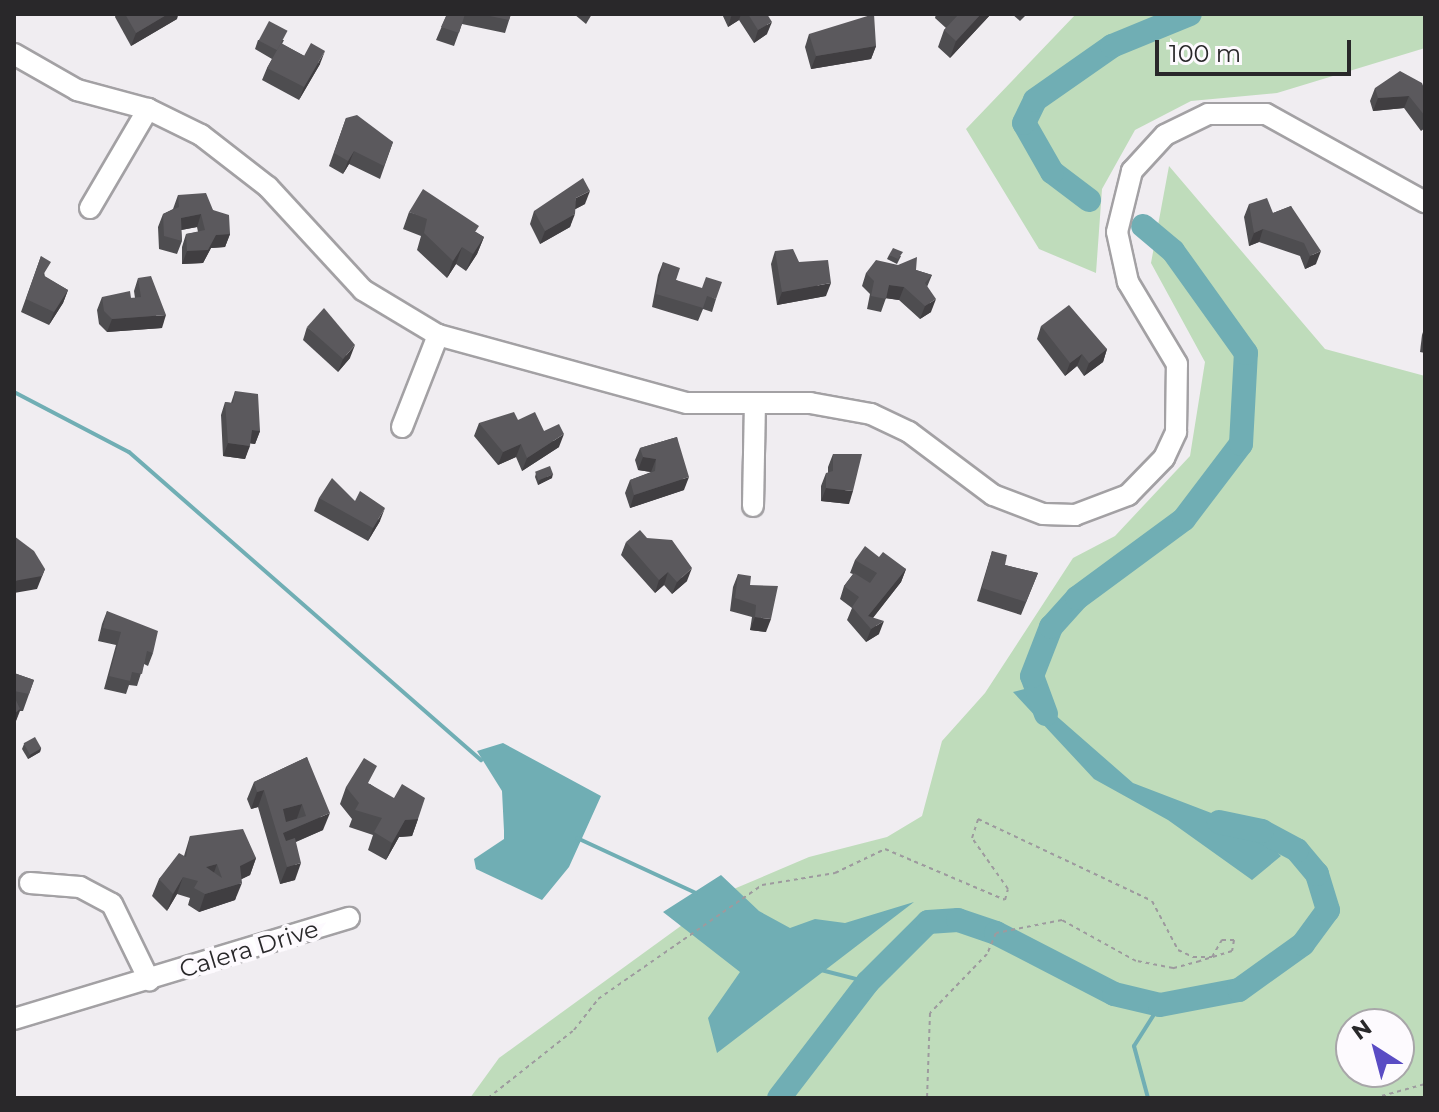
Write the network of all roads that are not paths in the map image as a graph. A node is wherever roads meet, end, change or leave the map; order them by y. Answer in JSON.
{"nodes":[{"id":1,"x":14,"y":54,"type":"edge"},
{"id":2,"x":148,"y":109,"type":"junction"},
{"id":3,"x":1425,"y":202,"type":"edge"},
{"id":4,"x":90,"y":208,"type":"dead end"},
{"id":5,"x":438,"y":335,"type":"junction"},
{"id":6,"x":755,"y":405,"type":"junction"},
{"id":7,"x":402,"y":427,"type":"dead end"},
{"id":8,"x":753,"y":506,"type":"dead end"},
{"id":9,"x":30,"y":883,"type":"dead end"},
{"id":10,"x":349,"y":918,"type":"dead end"},
{"id":11,"x":149,"y":980,"type":"junction"},
{"id":12,"x":14,"y":1019,"type":"edge"}],
"edges":[{"from":1,"to":2,"type":"street"},
{"from":2,"to":4,"type":"street"},
{"from":2,"to":5,"type":"street"},
{"from":3,"to":6,"type":"street"},
{"from":5,"to":6,"type":"street"},
{"from":5,"to":7,"type":"street"},
{"from":6,"to":8,"type":"street"},
{"from":9,"to":11,"type":"street","name":"Calera Drive"},
{"from":10,"to":11,"type":"street","name":"Calera Drive"},
{"from":11,"to":12,"type":"street","name":"Calera Drive"}]}
